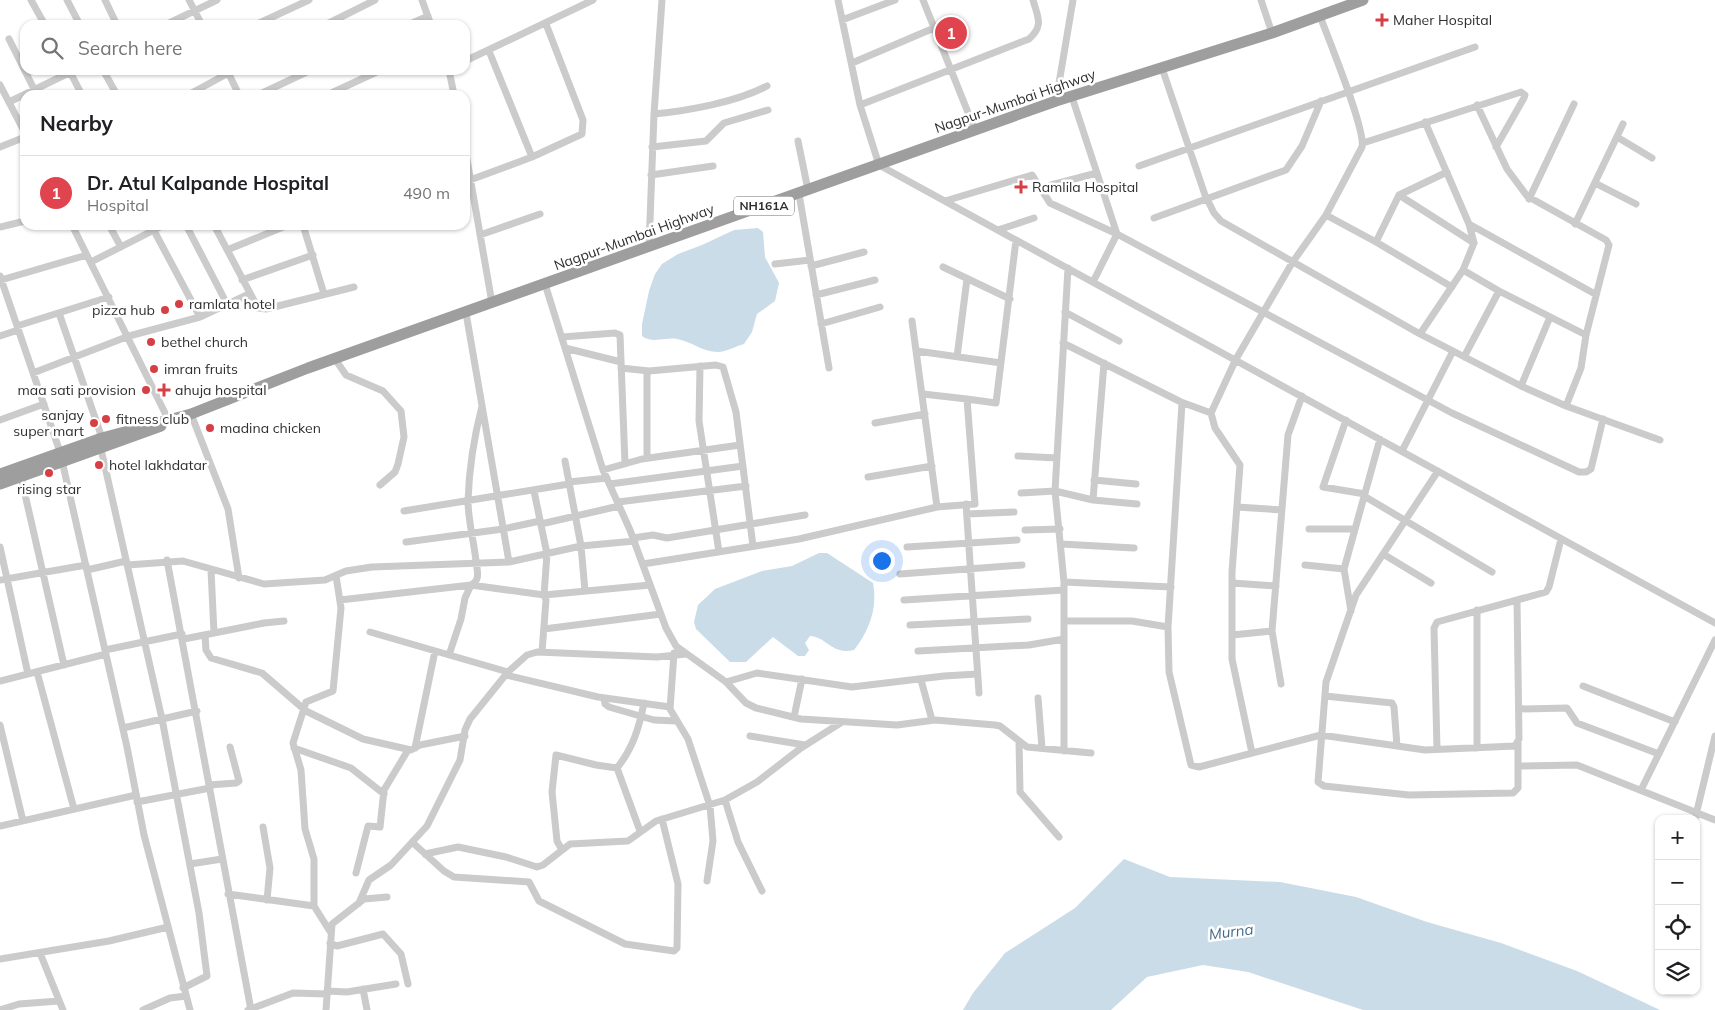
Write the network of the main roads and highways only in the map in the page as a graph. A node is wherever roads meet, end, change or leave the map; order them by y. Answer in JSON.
{"nodes":[{"id":1,"x":1363,"y":0,"type":"edge"},
{"id":2,"x":62,"y":458,"type":"junction"},
{"id":3,"x":0,"y":474,"type":"edge"},
{"id":4,"x":0,"y":484,"type":"edge"}],
"edges":[{"from":1,"to":2,"type":"highway","name":"Nagpur-Mumbai Highway","number":"NH161A"},
{"from":2,"to":3,"type":"highway","number":"NH161A"},
{"from":2,"to":4,"type":"highway","number":"NH161A"}]}
